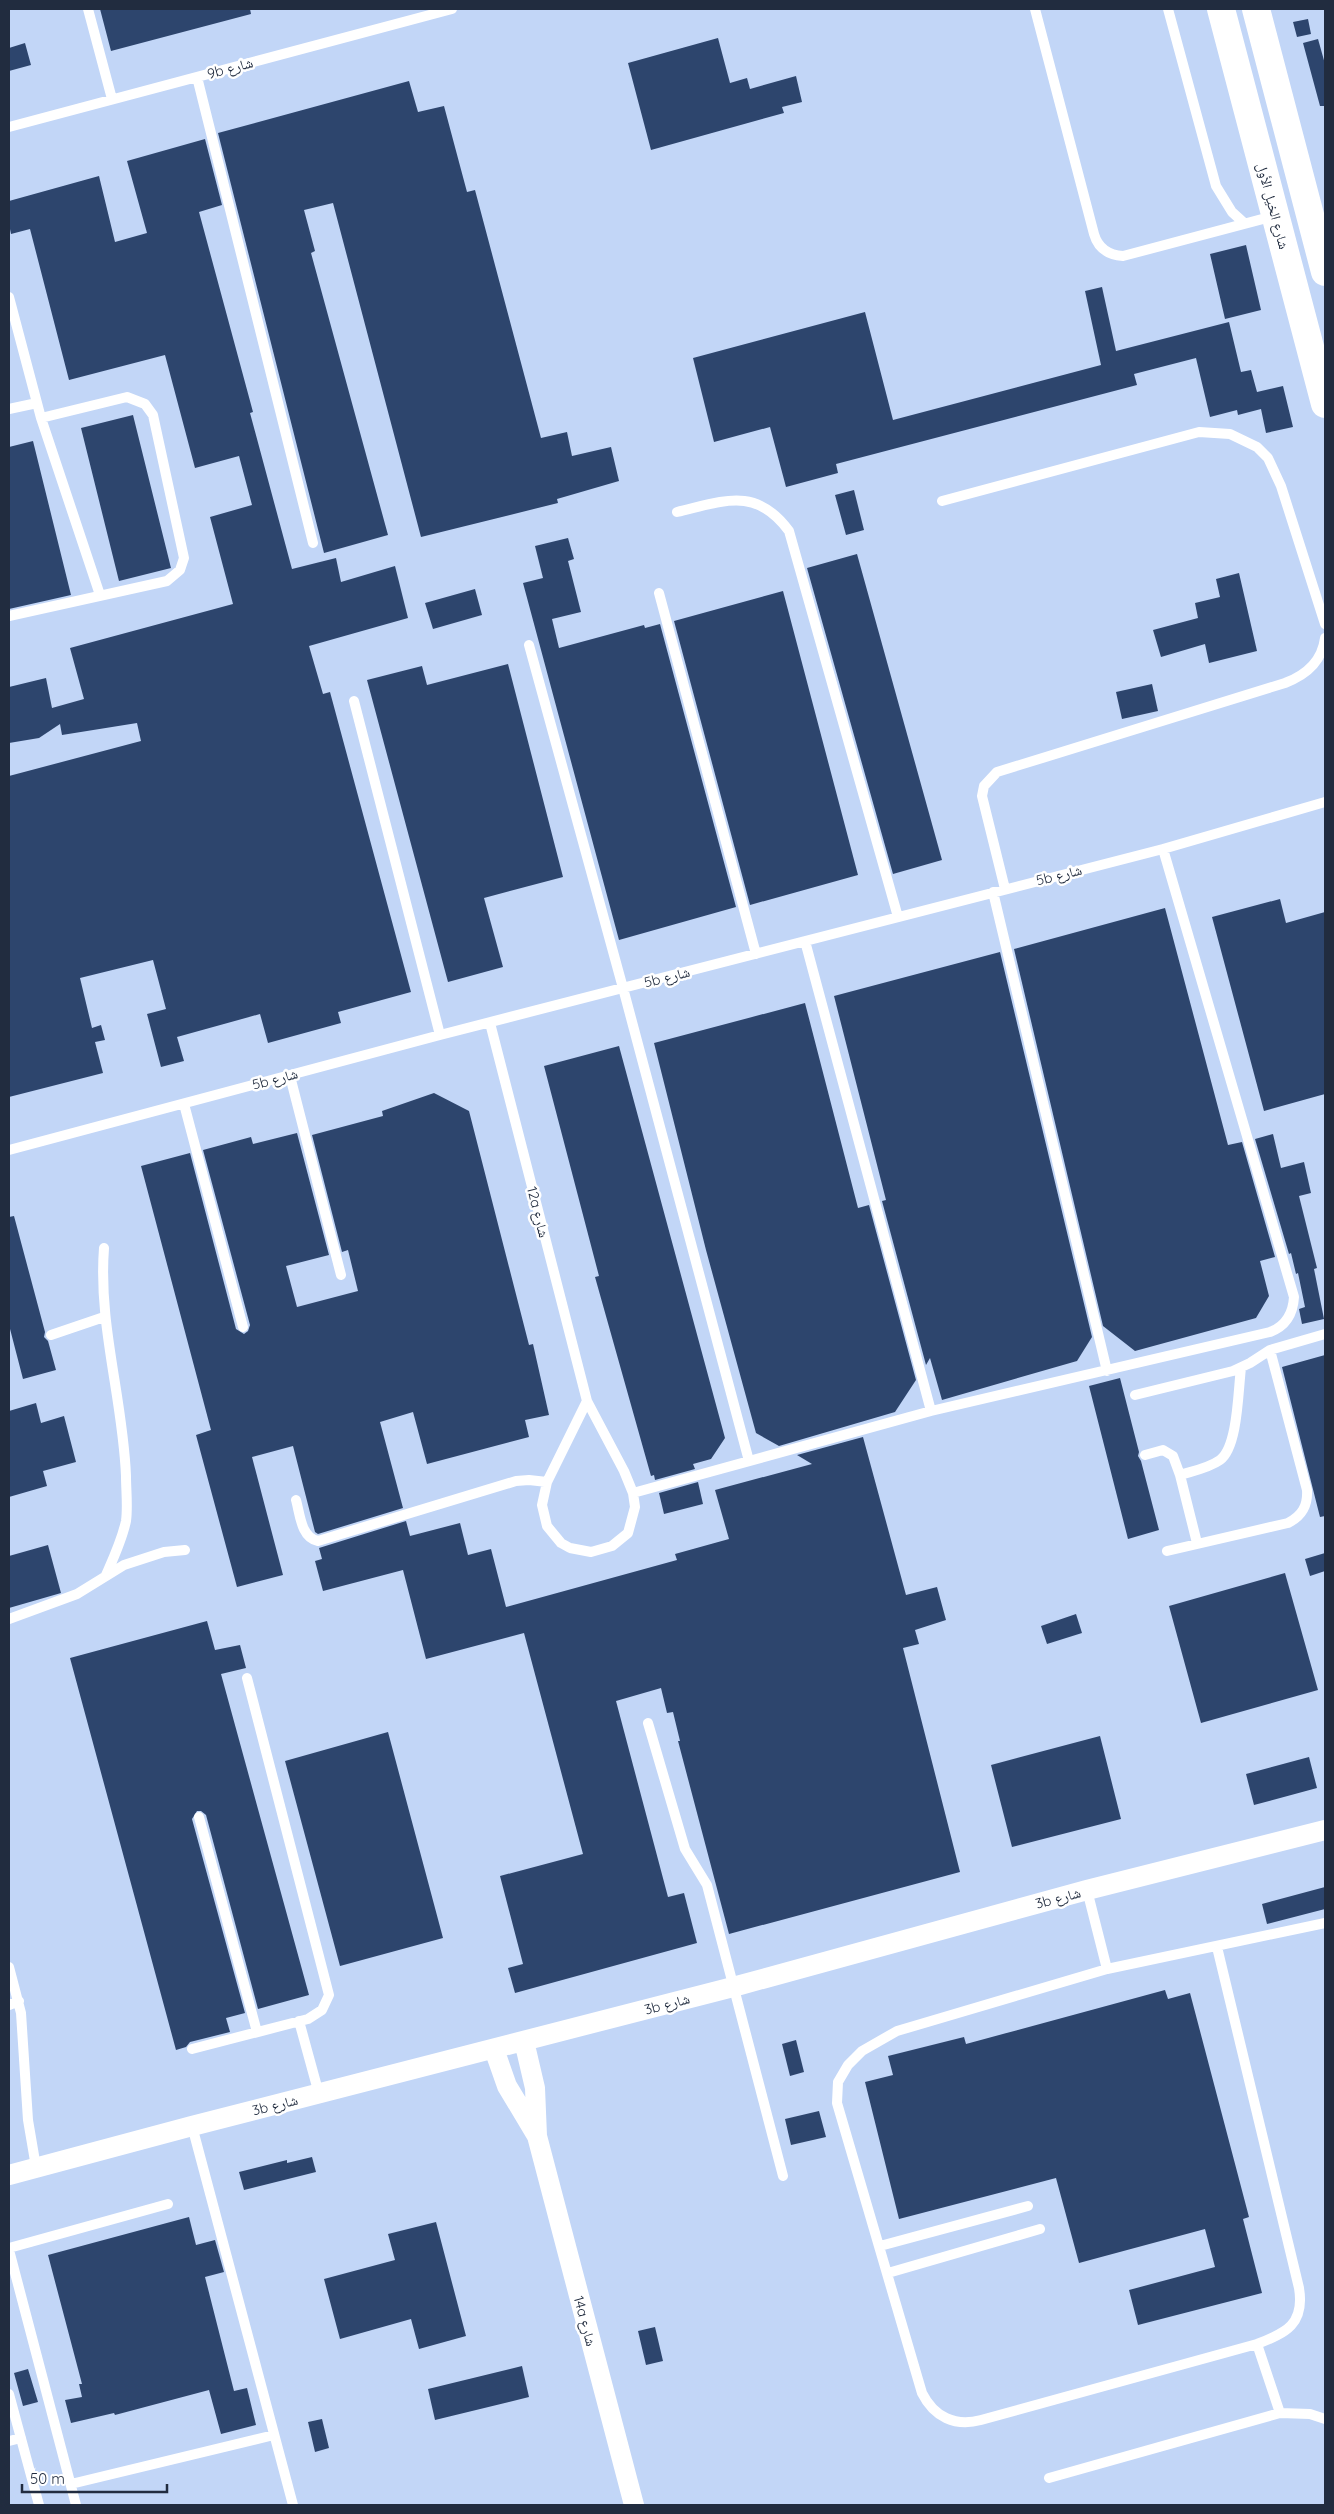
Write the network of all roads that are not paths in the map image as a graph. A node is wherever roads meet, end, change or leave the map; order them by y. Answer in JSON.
{"nodes":[{"id":1,"x":88,"y":9,"type":"edge"},
{"id":2,"x":452,"y":9,"type":"edge"},
{"id":3,"x":1036,"y":9,"type":"edge"},
{"id":4,"x":1168,"y":9,"type":"edge"},
{"id":5,"x":1221,"y":9,"type":"edge"},
{"id":6,"x":1256,"y":9,"type":"edge"},
{"id":7,"x":197,"y":77,"type":"junction"},
{"id":8,"x":112,"y":99,"type":"junction"},
{"id":9,"x":9,"y":127,"type":"edge"},
{"id":10,"x":1276,"y":215,"type":"junction"},
{"id":11,"x":1243,"y":222,"type":"junction"},
{"id":12,"x":1321,"y":237,"type":"edge"},
{"id":13,"x":1325,"y":272,"type":"edge"},
{"id":14,"x":9,"y":297,"type":"edge"},
{"id":15,"x":36,"y":403,"type":"junction"},
{"id":16,"x":1325,"y":404,"type":"edge"},
{"id":17,"x":9,"y":409,"type":"edge"},
{"id":18,"x":41,"y":418,"type":"junction"},
{"id":19,"x":942,"y":501,"type":"dead end"},
{"id":20,"x":677,"y":512,"type":"dead end"},
{"id":21,"x":313,"y":543,"type":"dead end"},
{"id":22,"x":659,"y":593,"type":"dead end"},
{"id":23,"x":100,"y":595,"type":"junction"},
{"id":24,"x":9,"y":616,"type":"edge"},
{"id":25,"x":1325,"y":624,"type":"edge"},
{"id":26,"x":1325,"y":638,"type":"edge"},
{"id":27,"x":529,"y":646,"type":"dead end"},
{"id":28,"x":354,"y":700,"type":"dead end"},
{"id":29,"x":1325,"y":802,"type":"edge"},
{"id":30,"x":1163,"y":849,"type":"junction"},
{"id":31,"x":1005,"y":889,"type":"junction"},
{"id":32,"x":993,"y":892,"type":"junction"},
{"id":33,"x":898,"y":917,"type":"junction"},
{"id":34,"x":805,"y":941,"type":"junction"},
{"id":35,"x":756,"y":954,"type":"junction"},
{"id":36,"x":623,"y":988,"type":"junction"},
{"id":37,"x":490,"y":1023,"type":"junction"},
{"id":38,"x":440,"y":1035,"type":"junction"},
{"id":39,"x":290,"y":1076,"type":"junction"},
{"id":40,"x":184,"y":1104,"type":"junction"},
{"id":41,"x":9,"y":1150,"type":"edge"},
{"id":42,"x":104,"y":1248,"type":"dead end"},
{"id":43,"x":341,"y":1275,"type":"dead end"},
{"id":44,"x":104,"y":1317,"type":"junction"},
{"id":45,"x":243,"y":1327,"type":"dead end"},
{"id":46,"x":51,"y":1334,"type":"dead end"},
{"id":47,"x":1325,"y":1334,"type":"edge"},
{"id":48,"x":1270,"y":1350,"type":"junction"},
{"id":49,"x":1241,"y":1368,"type":"junction"},
{"id":50,"x":1107,"y":1371,"type":"junction"},
{"id":51,"x":1135,"y":1395,"type":"dead end"},
{"id":52,"x":587,"y":1401,"type":"junction"},
{"id":53,"x":930,"y":1411,"type":"junction"},
{"id":54,"x":1145,"y":1455,"type":"dead end"},
{"id":55,"x":749,"y":1461,"type":"junction"},
{"id":56,"x":1180,"y":1475,"type":"junction"},
{"id":57,"x":548,"y":1482,"type":"junction"},
{"id":58,"x":633,"y":1493,"type":"junction"},
{"id":59,"x":296,"y":1500,"type":"dead end"},
{"id":60,"x":1197,"y":1543,"type":"junction"},
{"id":61,"x":185,"y":1550,"type":"dead end"},
{"id":62,"x":1166,"y":1551,"type":"dead end"},
{"id":63,"x":106,"y":1575,"type":"junction"},
{"id":64,"x":9,"y":1619,"type":"edge"},
{"id":65,"x":247,"y":1678,"type":"dead end"},
{"id":66,"x":648,"y":1723,"type":"dead end"},
{"id":67,"x":199,"y":1817,"type":"dead end"},
{"id":68,"x":1325,"y":1830,"type":"edge"},
{"id":69,"x":1087,"y":1890,"type":"junction"},
{"id":70,"x":1325,"y":1922,"type":"edge"},
{"id":71,"x":1217,"y":1947,"type":"junction"},
{"id":72,"x":9,"y":1967,"type":"edge"},
{"id":73,"x":1107,"y":1969,"type":"junction"},
{"id":74,"x":733,"y":1987,"type":"junction"},
{"id":75,"x":14,"y":2003,"type":"edge"},
{"id":76,"x":299,"y":2021,"type":"junction"},
{"id":77,"x":257,"y":2032,"type":"junction"},
{"id":78,"x":524,"y":2041,"type":"junction"},
{"id":79,"x":192,"y":2049,"type":"dead end"},
{"id":80,"x":494,"y":2049,"type":"junction"},
{"id":81,"x":319,"y":2094,"type":"junction"},
{"id":82,"x":192,"y":2126,"type":"junction"},
{"id":83,"x":537,"y":2136,"type":"junction"},
{"id":84,"x":36,"y":2167,"type":"junction"},
{"id":85,"x":9,"y":2175,"type":"edge"},
{"id":86,"x":782,"y":2176,"type":"dead end"},
{"id":87,"x":168,"y":2204,"type":"dead end"},
{"id":88,"x":1028,"y":2206,"type":"dead end"},
{"id":89,"x":1040,"y":2229,"type":"dead end"},
{"id":90,"x":880,"y":2246,"type":"junction"},
{"id":91,"x":9,"y":2249,"type":"edge"},
{"id":92,"x":888,"y":2274,"type":"junction"},
{"id":93,"x":1257,"y":2344,"type":"junction"},
{"id":94,"x":9,"y":2394,"type":"edge"},
{"id":95,"x":1280,"y":2413,"type":"junction"},
{"id":96,"x":1325,"y":2419,"type":"edge"},
{"id":97,"x":274,"y":2435,"type":"junction"},
{"id":98,"x":21,"y":2438,"type":"junction"},
{"id":99,"x":9,"y":2441,"type":"edge"},
{"id":100,"x":1050,"y":2478,"type":"dead end"},
{"id":101,"x":71,"y":2484,"type":"junction"},
{"id":102,"x":39,"y":2505,"type":"edge"},
{"id":103,"x":76,"y":2505,"type":"edge"},
{"id":104,"x":293,"y":2505,"type":"edge"},
{"id":105,"x":634,"y":2505,"type":"edge"}],
"edges":[{"from":1,"to":8,"type":"lane"},
{"from":2,"to":7,"type":"lane","name":"9b شارع"},
{"from":3,"to":11,"type":"lane"},
{"from":4,"to":11,"type":"lane"},
{"from":5,"to":10,"type":"main road","name":"شارع الخيل الأول"},
{"from":6,"to":12,"type":"main road"},
{"from":7,"to":8,"type":"lane","name":"9b شارع"},
{"from":7,"to":21,"type":"lane"},
{"from":8,"to":9,"type":"lane","name":"9b شارع"},
{"from":10,"to":11,"type":"lane"},
{"from":10,"to":16,"type":"main road","name":"شارع الخيل الأول"},
{"from":12,"to":13,"type":"main road"},
{"from":14,"to":15,"type":"lane"},
{"from":15,"to":17,"type":"lane"},
{"from":15,"to":18,"type":"lane"},
{"from":18,"to":23,"type":"lane"},
{"from":18,"to":23,"type":"lane"},
{"from":19,"to":25,"type":"lane"},
{"from":20,"to":33,"type":"lane"},
{"from":22,"to":35,"type":"lane"},
{"from":23,"to":24,"type":"lane"},
{"from":26,"to":31,"type":"lane"},
{"from":27,"to":36,"type":"lane"},
{"from":28,"to":38,"type":"lane"},
{"from":29,"to":30,"type":"lane","name":"5b شارع"},
{"from":30,"to":31,"type":"lane","name":"5b شارع"},
{"from":30,"to":50,"type":"lane"},
{"from":31,"to":32,"type":"lane","name":"5b شارع"},
{"from":32,"to":33,"type":"lane","name":"5b شارع"},
{"from":32,"to":50,"type":"lane"},
{"from":33,"to":34,"type":"lane","name":"5b شارع"},
{"from":34,"to":35,"type":"lane","name":"5b شارع"},
{"from":34,"to":53,"type":"lane"},
{"from":35,"to":36,"type":"lane","name":"5b شارع"},
{"from":36,"to":37,"type":"lane","name":"5b شارع"},
{"from":36,"to":55,"type":"lane"},
{"from":37,"to":38,"type":"lane","name":"5b شارع"},
{"from":37,"to":52,"type":"lane","name":"12a شارع"},
{"from":38,"to":39,"type":"lane","name":"5b شارع"},
{"from":39,"to":40,"type":"lane","name":"5b شارع"},
{"from":39,"to":43,"type":"lane"},
{"from":40,"to":41,"type":"lane","name":"5b شارع"},
{"from":40,"to":45,"type":"lane"},
{"from":42,"to":44,"type":"lane"},
{"from":44,"to":46,"type":"lane"},
{"from":44,"to":63,"type":"lane"},
{"from":47,"to":48,"type":"lane"},
{"from":48,"to":49,"type":"lane"},
{"from":48,"to":60,"type":"lane"},
{"from":49,"to":51,"type":"lane"},
{"from":49,"to":56,"type":"lane"},
{"from":50,"to":53,"type":"lane"},
{"from":52,"to":57,"type":"lane","name":"12a شارع"},
{"from":52,"to":58,"type":"lane","name":"12a شارع"},
{"from":53,"to":55,"type":"lane"},
{"from":54,"to":56,"type":"lane"},
{"from":55,"to":58,"type":"lane"},
{"from":56,"to":60,"type":"lane"},
{"from":57,"to":58,"type":"lane","name":"12a شارع"},
{"from":57,"to":59,"type":"lane"},
{"from":60,"to":62,"type":"lane"},
{"from":61,"to":63,"type":"lane"},
{"from":63,"to":64,"type":"lane"},
{"from":65,"to":76,"type":"lane"},
{"from":66,"to":74,"type":"lane"},
{"from":67,"to":77,"type":"lane"},
{"from":68,"to":69,"type":"street","name":"3b شارع"},
{"from":69,"to":73,"type":"lane"},
{"from":69,"to":74,"type":"street","name":"3b شارع"},
{"from":70,"to":71,"type":"lane"},
{"from":71,"to":73,"type":"lane"},
{"from":71,"to":93,"type":"lane"},
{"from":72,"to":75,"type":"lane"},
{"from":73,"to":90,"type":"lane"},
{"from":74,"to":78,"type":"street","name":"3b شارع"},
{"from":74,"to":86,"type":"lane"},
{"from":75,"to":84,"type":"lane"},
{"from":76,"to":77,"type":"lane"},
{"from":76,"to":81,"type":"lane"},
{"from":77,"to":79,"type":"lane"},
{"from":78,"to":80,"type":"street","name":"3b شارع"},
{"from":78,"to":83,"type":"street","name":"14a شارع"},
{"from":80,"to":81,"type":"street","name":"3b شارع"},
{"from":80,"to":83,"type":"street","name":"14a شارع"},
{"from":81,"to":82,"type":"street","name":"3b شارع"},
{"from":82,"to":84,"type":"street","name":"3b شارع"},
{"from":82,"to":97,"type":"lane"},
{"from":83,"to":105,"type":"street","name":"14a شارع"},
{"from":84,"to":85,"type":"street","name":"3b شارع"},
{"from":87,"to":91,"type":"lane"},
{"from":88,"to":90,"type":"lane"},
{"from":89,"to":92,"type":"lane"},
{"from":90,"to":92,"type":"lane"},
{"from":91,"to":101,"type":"lane"},
{"from":92,"to":93,"type":"lane"},
{"from":93,"to":95,"type":"lane"},
{"from":94,"to":98,"type":"lane"},
{"from":95,"to":96,"type":"lane"},
{"from":95,"to":100,"type":"lane"},
{"from":97,"to":101,"type":"lane"},
{"from":97,"to":104,"type":"lane"},
{"from":98,"to":99,"type":"lane"},
{"from":98,"to":102,"type":"lane"},
{"from":101,"to":103,"type":"lane"}]}
